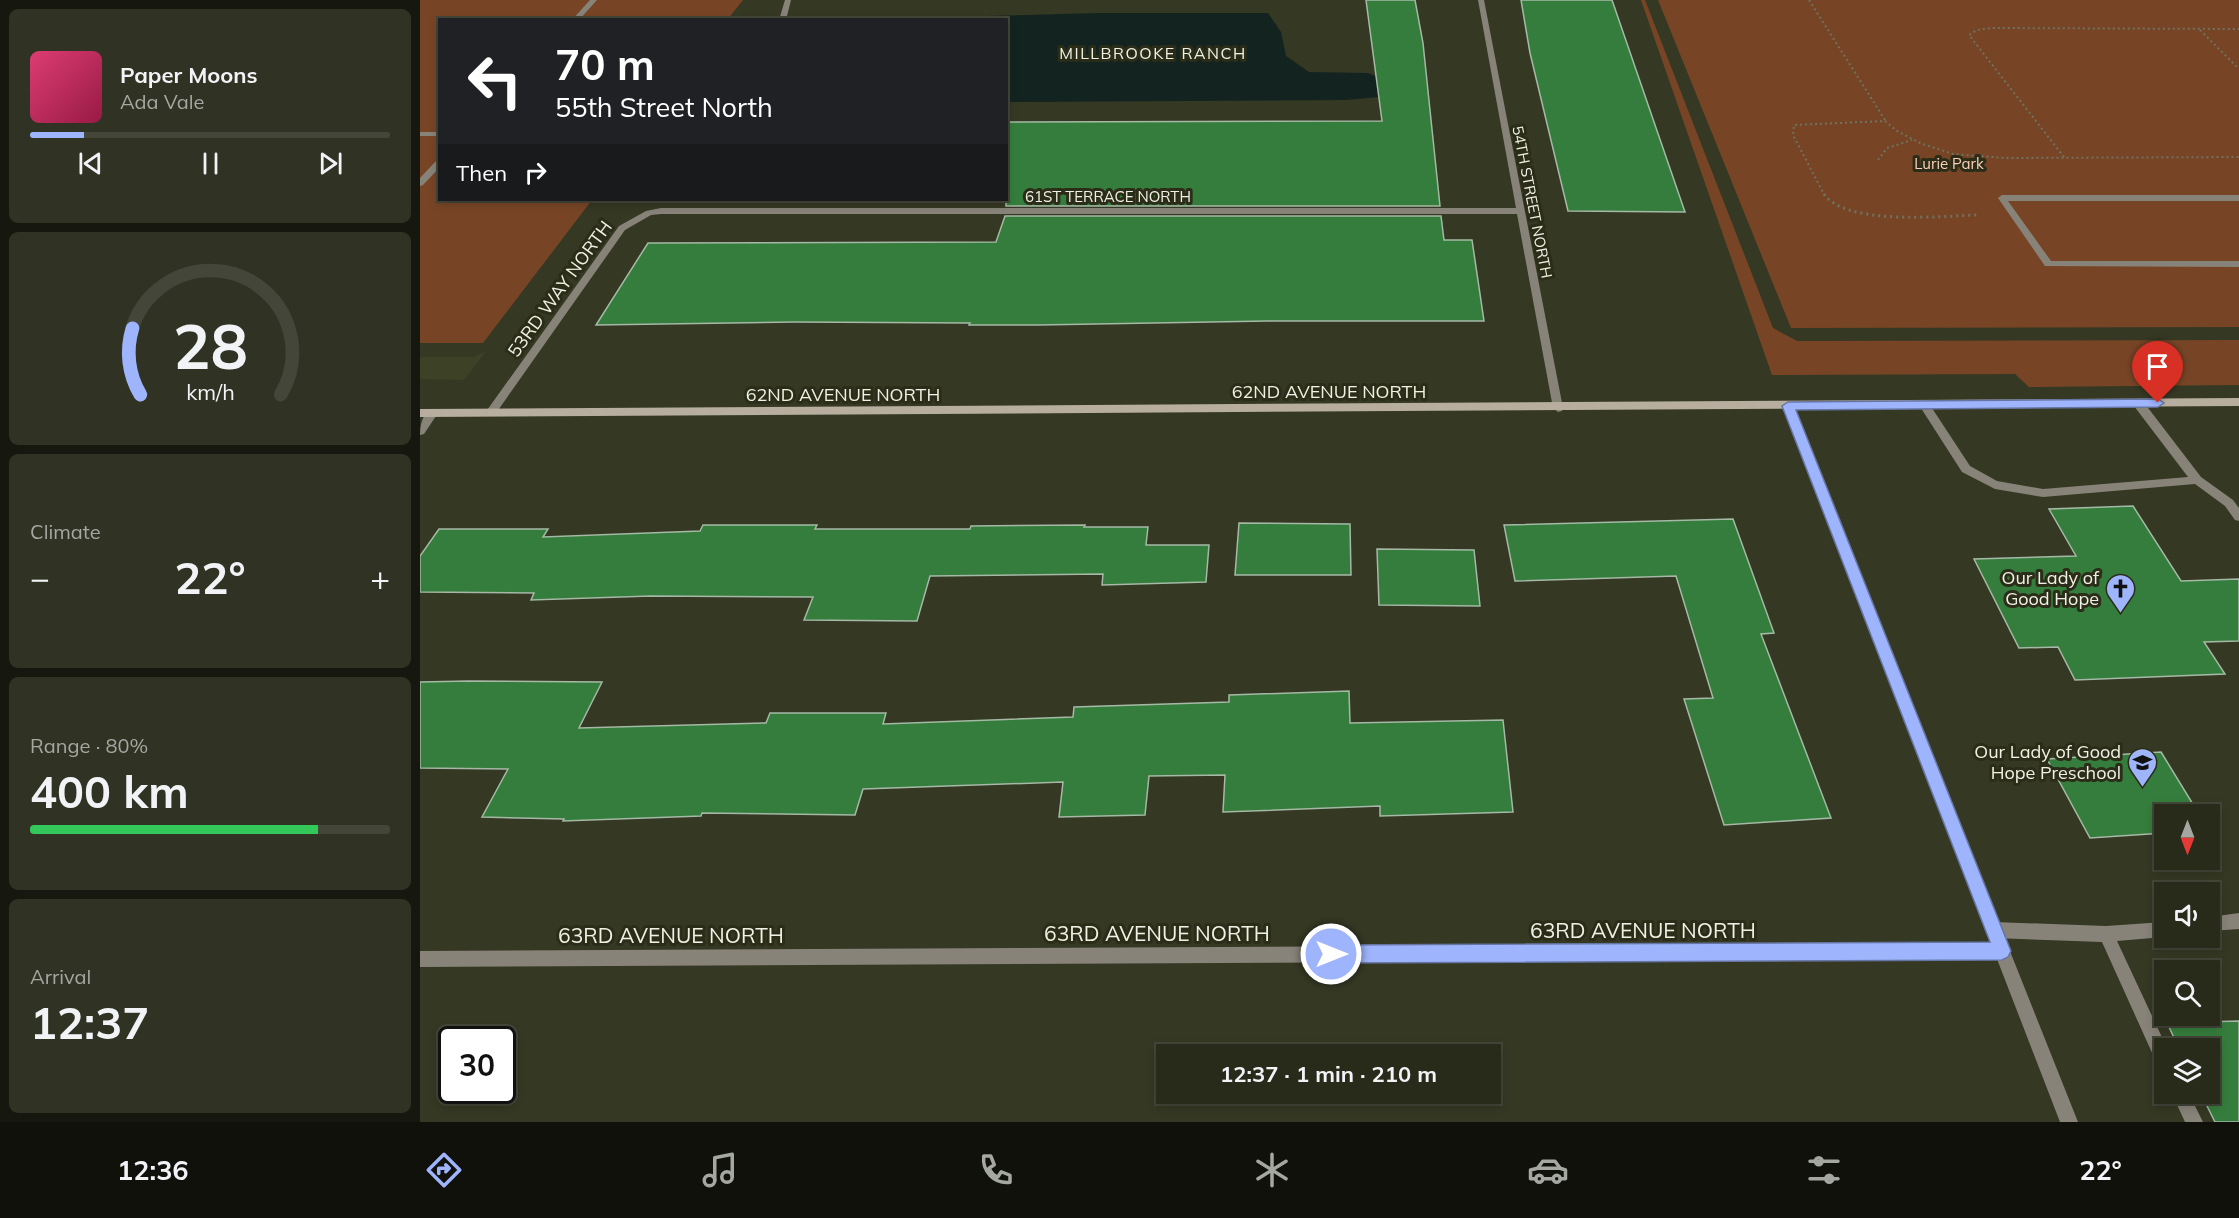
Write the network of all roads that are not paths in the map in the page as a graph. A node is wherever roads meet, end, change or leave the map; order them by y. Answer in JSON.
{"nodes":[{"id":1,"x":594,"y":0,"type":"edge"},
{"id":2,"x":788,"y":0,"type":"edge"},
{"id":3,"x":1481,"y":0,"type":"edge"},
{"id":4,"x":577,"y":18,"type":"edge"},
{"id":5,"x":783,"y":18,"type":"edge"},
{"id":6,"x":420,"y":134,"type":"edge"},
{"id":7,"x":438,"y":134,"type":"edge"},
{"id":8,"x":438,"y":164,"type":"edge"},
{"id":9,"x":429,"y":173,"type":"junction"},
{"id":10,"x":438,"y":173,"type":"edge"},
{"id":11,"x":420,"y":183,"type":"edge"},
{"id":12,"x":2239,"y":198,"type":"edge"},
{"id":13,"x":667,"y":201,"type":"edge"},
{"id":14,"x":661,"y":210,"type":"junction"},
{"id":15,"x":1519,"y":211,"type":"junction"},
{"id":16,"x":2228,"y":264,"type":"junction"},
{"id":17,"x":2239,"y":264,"type":"edge"},
{"id":18,"x":2239,"y":277,"type":"edge"},
{"id":19,"x":2239,"y":402,"type":"edge"},
{"id":20,"x":2138,"y":403,"type":"junction"},
{"id":21,"x":1924,"y":405,"type":"junction"},
{"id":22,"x":1788,"y":406,"type":"junction"},
{"id":23,"x":1558,"y":408,"type":"junction"},
{"id":24,"x":420,"y":413,"type":"edge"},
{"id":25,"x":433,"y":413,"type":"junction"},
{"id":26,"x":490,"y":413,"type":"junction"},
{"id":27,"x":420,"y":430,"type":"edge"},
{"id":28,"x":2197,"y":480,"type":"junction"},
{"id":29,"x":2239,"y":517,"type":"edge"},
{"id":30,"x":2239,"y":921,"type":"edge"},
{"id":31,"x":2220,"y":923,"type":"edge"},
{"id":32,"x":1994,"y":930,"type":"junction"},
{"id":33,"x":2154,"y":930,"type":"edge"},
{"id":34,"x":2106,"y":934,"type":"junction"},
{"id":35,"x":2002,"y":951,"type":"junction"},
{"id":36,"x":420,"y":958,"type":"edge"},
{"id":37,"x":2154,"y":1038,"type":"edge"},
{"id":38,"x":2185,"y":1104,"type":"edge"},
{"id":39,"x":2069,"y":1122,"type":"edge"},
{"id":40,"x":2194,"y":1122,"type":"edge"}],
"edges":[{"from":1,"to":4,"type":"street"},
{"from":2,"to":5,"type":"street"},
{"from":3,"to":15,"type":"street","name":"54TH STREET NORTH"},
{"from":6,"to":7,"type":"street"},
{"from":8,"to":9,"type":"street"},
{"from":9,"to":10,"type":"street"},
{"from":9,"to":11,"type":"street"},
{"from":12,"to":16,"type":"street"},
{"from":13,"to":14,"type":"street"},
{"from":14,"to":15,"type":"street","name":"61ST TERRACE NORTH"},
{"from":14,"to":26,"type":"street","name":"53RD WAY NORTH"},
{"from":15,"to":23,"type":"street","name":"54TH STREET NORTH"},
{"from":16,"to":17,"type":"street"},
{"from":16,"to":18,"type":"street"},
{"from":19,"to":20,"type":"street","name":"62ND AVENUE NORTH"},
{"from":20,"to":21,"type":"street","name":"62ND AVENUE NORTH"},
{"from":20,"to":28,"type":"street"},
{"from":21,"to":22,"type":"street","name":"62ND AVENUE NORTH"},
{"from":21,"to":28,"type":"street"},
{"from":22,"to":23,"type":"street","name":"62ND AVENUE NORTH"},
{"from":22,"to":32,"type":"street"},
{"from":23,"to":26,"type":"street","name":"62ND AVENUE NORTH"},
{"from":24,"to":25,"type":"street","name":"62ND AVENUE NORTH"},
{"from":25,"to":26,"type":"street","name":"62ND AVENUE NORTH"},
{"from":25,"to":27,"type":"street"},
{"from":28,"to":29,"type":"street"},
{"from":30,"to":31,"type":"street"},
{"from":32,"to":34,"type":"street"},
{"from":32,"to":35,"type":"street"},
{"from":33,"to":34,"type":"street"},
{"from":34,"to":37,"type":"street"},
{"from":35,"to":36,"type":"street","name":"63RD AVENUE NORTH"},
{"from":35,"to":39,"type":"street"},
{"from":38,"to":40,"type":"street"}]}
